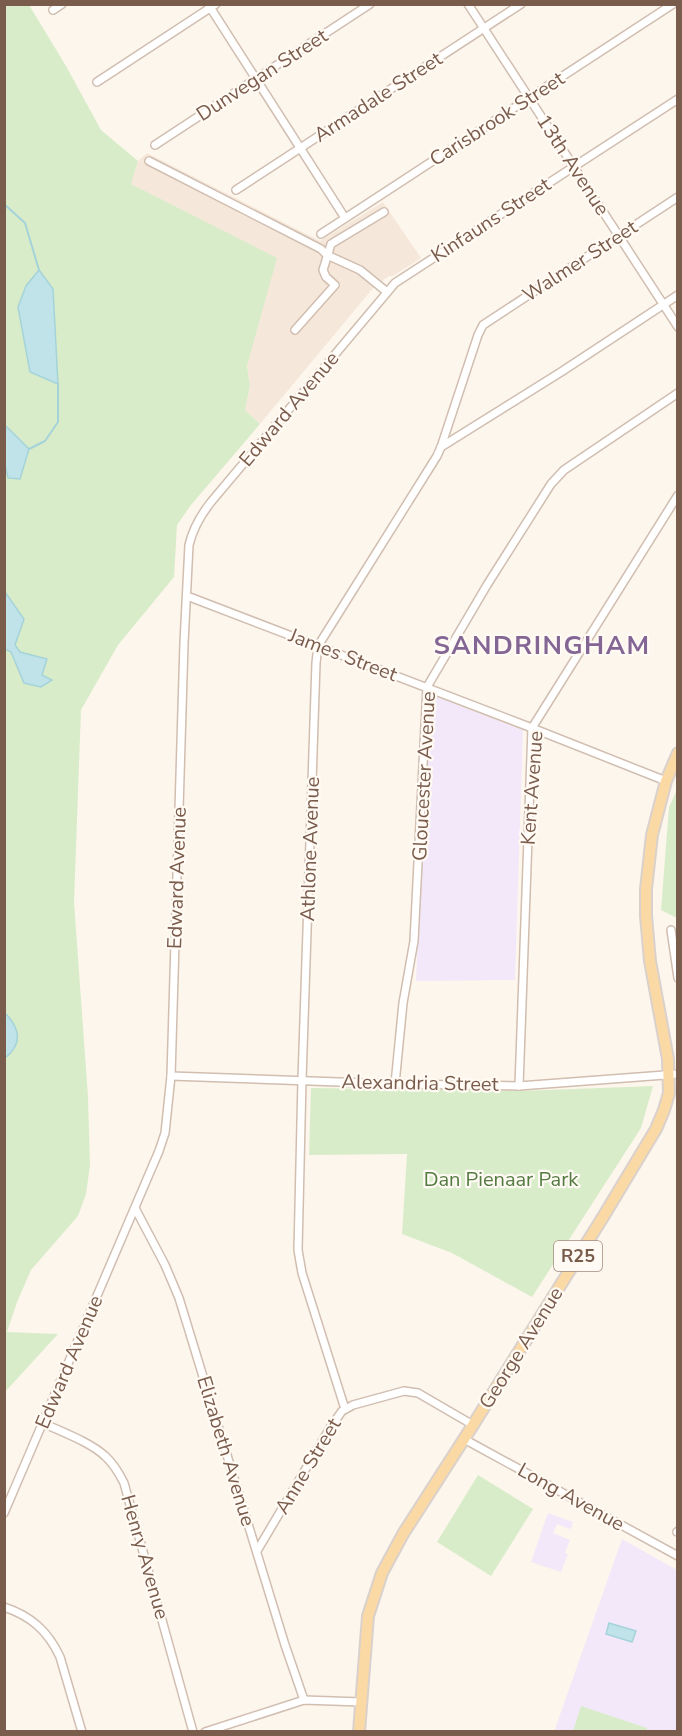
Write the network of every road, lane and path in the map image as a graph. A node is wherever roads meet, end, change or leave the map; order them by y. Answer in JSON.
{"nodes":[{"id":1,"x":62,"y":4,"type":"edge"},
{"id":2,"x":370,"y":4,"type":"edge"},
{"id":3,"x":468,"y":4,"type":"edge"},
{"id":4,"x":521,"y":4,"type":"edge"},
{"id":5,"x":673,"y":4,"type":"edge"},
{"id":6,"x":211,"y":6,"type":"edge"},
{"id":7,"x":53,"y":10,"type":"dead end"},
{"id":8,"x":484,"y":28,"type":"junction"},
{"id":9,"x":256,"y":78,"type":"junction"},
{"id":10,"x":97,"y":82,"type":"dead end"},
{"id":11,"x":529,"y":98,"type":"junction"},
{"id":12,"x":678,"y":99,"type":"edge"},
{"id":13,"x":155,"y":145,"type":"dead end"},
{"id":14,"x":300,"y":148,"type":"junction"},
{"id":15,"x":149,"y":161,"type":"dead end"},
{"id":16,"x":573,"y":166,"type":"junction"},
{"id":17,"x":236,"y":190,"type":"dead end"},
{"id":18,"x":678,"y":197,"type":"edge"},
{"id":19,"x":384,"y":212,"type":"dead end"},
{"id":20,"x":345,"y":218,"type":"junction"},
{"id":21,"x":321,"y":234,"type":"dead end"},
{"id":22,"x":619,"y":235,"type":"junction"},
{"id":23,"x":327,"y":255,"type":"junction"},
{"id":24,"x":396,"y":283,"type":"joint"},
{"id":25,"x":387,"y":292,"type":"junction"},
{"id":26,"x":678,"y":295,"type":"edge"},
{"id":27,"x":663,"y":304,"type":"junction"},
{"id":28,"x":483,"y":326,"type":"joint"},
{"id":29,"x":678,"y":327,"type":"edge"},
{"id":30,"x":295,"y":330,"type":"dead end"},
{"id":31,"x":678,"y":393,"type":"edge"},
{"id":32,"x":441,"y":447,"type":"junction"},
{"id":33,"x":678,"y":495,"type":"edge"},
{"id":34,"x":187,"y":596,"type":"junction"},
{"id":35,"x":318,"y":646,"type":"junction"},
{"id":36,"x":427,"y":687,"type":"junction"},
{"id":37,"x":532,"y":728,"type":"junction"},
{"id":38,"x":678,"y":753,"type":"edge"},
{"id":39,"x":666,"y":781,"type":"junction"},
{"id":40,"x":671,"y":930,"type":"dead end"},
{"id":41,"x":678,"y":978,"type":"edge"},
{"id":42,"x":673,"y":1074,"type":"edge"},
{"id":43,"x":171,"y":1076,"type":"junction"},
{"id":44,"x":302,"y":1080,"type":"junction"},
{"id":45,"x":395,"y":1084,"type":"junction"},
{"id":46,"x":519,"y":1086,"type":"junction"},
{"id":47,"x":135,"y":1208,"type":"junction"},
{"id":48,"x":345,"y":1409,"type":"junction"},
{"id":49,"x":43,"y":1423,"type":"junction"},
{"id":50,"x":473,"y":1425,"type":"junction"},
{"id":51,"x":464,"y":1439,"type":"junction"},
{"id":52,"x":4,"y":1513,"type":"edge"},
{"id":53,"x":257,"y":1551,"type":"junction"},
{"id":54,"x":678,"y":1557,"type":"edge"},
{"id":55,"x":4,"y":1607,"type":"edge"},
{"id":56,"x":304,"y":1700,"type":"junction"},
{"id":57,"x":361,"y":1702,"type":"junction"},
{"id":58,"x":82,"y":1731,"type":"edge"},
{"id":59,"x":193,"y":1731,"type":"edge"},
{"id":60,"x":205,"y":1731,"type":"edge"},
{"id":61,"x":359,"y":1731,"type":"edge"}],
"edges":[{"from":1,"to":7,"type":"street"},
{"from":2,"to":9,"type":"street","name":"Dunvegan Street"},
{"from":3,"to":8,"type":"street","name":"13th Avenue"},
{"from":4,"to":8,"type":"street","name":"Armadale Street"},
{"from":5,"to":11,"type":"street","name":"Carisbrook Street"},
{"from":6,"to":9,"type":"street"},
{"from":6,"to":10,"type":"street"},
{"from":8,"to":11,"type":"street","name":"13th Avenue"},
{"from":8,"to":14,"type":"street","name":"Armadale Street"},
{"from":9,"to":13,"type":"street","name":"Dunvegan Street"},
{"from":9,"to":14,"type":"street"},
{"from":11,"to":16,"type":"street","name":"13th Avenue"},
{"from":11,"to":20,"type":"street","name":"Carisbrook Street"},
{"from":12,"to":16,"type":"street","name":"Kinfauns Street"},
{"from":14,"to":17,"type":"street","name":"Armadale Street"},
{"from":14,"to":20,"type":"street"},
{"from":15,"to":23,"type":"street"},
{"from":16,"to":22,"type":"street","name":"13th Avenue"},
{"from":16,"to":24,"type":"street","name":"Kinfauns Street"},
{"from":18,"to":22,"type":"street","name":"Walmer Street"},
{"from":19,"to":23,"type":"street"},
{"from":20,"to":21,"type":"street","name":"Carisbrook Street"},
{"from":22,"to":27,"type":"street","name":"13th Avenue"},
{"from":22,"to":28,"type":"street","name":"Walmer Street"},
{"from":23,"to":25,"type":"street"},
{"from":23,"to":30,"type":"street"},
{"from":24,"to":25,"type":"street","name":"Edward Avenue"},
{"from":25,"to":34,"type":"street","name":"Edward Avenue"},
{"from":26,"to":27,"type":"street"},
{"from":27,"to":29,"type":"street","name":"13th Avenue"},
{"from":27,"to":32,"type":"street"},
{"from":28,"to":32,"type":"street","name":"Athlone Avenue"},
{"from":31,"to":36,"type":"street","name":"Gloucester Avenue"},
{"from":32,"to":35,"type":"street","name":"Athlone Avenue"},
{"from":33,"to":37,"type":"street","name":"Kent Avenue"},
{"from":34,"to":35,"type":"street","name":"James Street"},
{"from":34,"to":43,"type":"street","name":"Edward Avenue"},
{"from":35,"to":36,"type":"street","name":"James Street"},
{"from":35,"to":44,"type":"street","name":"Athlone Avenue"},
{"from":36,"to":37,"type":"street","name":"James Street"},
{"from":36,"to":45,"type":"street","name":"Gloucester Avenue"},
{"from":37,"to":39,"type":"street","name":"James Street"},
{"from":37,"to":46,"type":"street","name":"Kent Avenue"},
{"from":38,"to":39,"type":"main road","name":"George Avenue","number":"R25"},
{"from":39,"to":42,"type":"main road","name":"George Avenue","number":"R25"},
{"from":40,"to":41,"type":"street"},
{"from":42,"to":46,"type":"street","name":"Alexandria Street"},
{"from":42,"to":50,"type":"main road","name":"George Avenue","number":"R25"},
{"from":43,"to":44,"type":"street","name":"Alexandria Street"},
{"from":43,"to":47,"type":"street","name":"Edward Avenue"},
{"from":44,"to":45,"type":"street","name":"Alexandria Street"},
{"from":44,"to":48,"type":"street","name":"Athlone Avenue"},
{"from":45,"to":46,"type":"street","name":"Alexandria Street"},
{"from":47,"to":49,"type":"street","name":"Edward Avenue"},
{"from":47,"to":53,"type":"street","name":"Elizabeth Avenue"},
{"from":48,"to":50,"type":"street","name":"Anne Street"},
{"from":48,"to":53,"type":"street","name":"Anne Street"},
{"from":49,"to":52,"type":"street","name":"Edward Avenue"},
{"from":49,"to":59,"type":"street","name":"Henry Avenue"},
{"from":50,"to":51,"type":"main road","name":"George Avenue","number":"R25"},
{"from":51,"to":54,"type":"street","name":"Long Avenue"},
{"from":51,"to":57,"type":"main road","name":"George Avenue","number":"R25"},
{"from":53,"to":56,"type":"street","name":"Elizabeth Avenue"},
{"from":55,"to":58,"type":"street"},
{"from":56,"to":57,"type":"street"},
{"from":56,"to":60,"type":"street"},
{"from":57,"to":61,"type":"main road","name":"George Avenue","number":"R25"}]}
